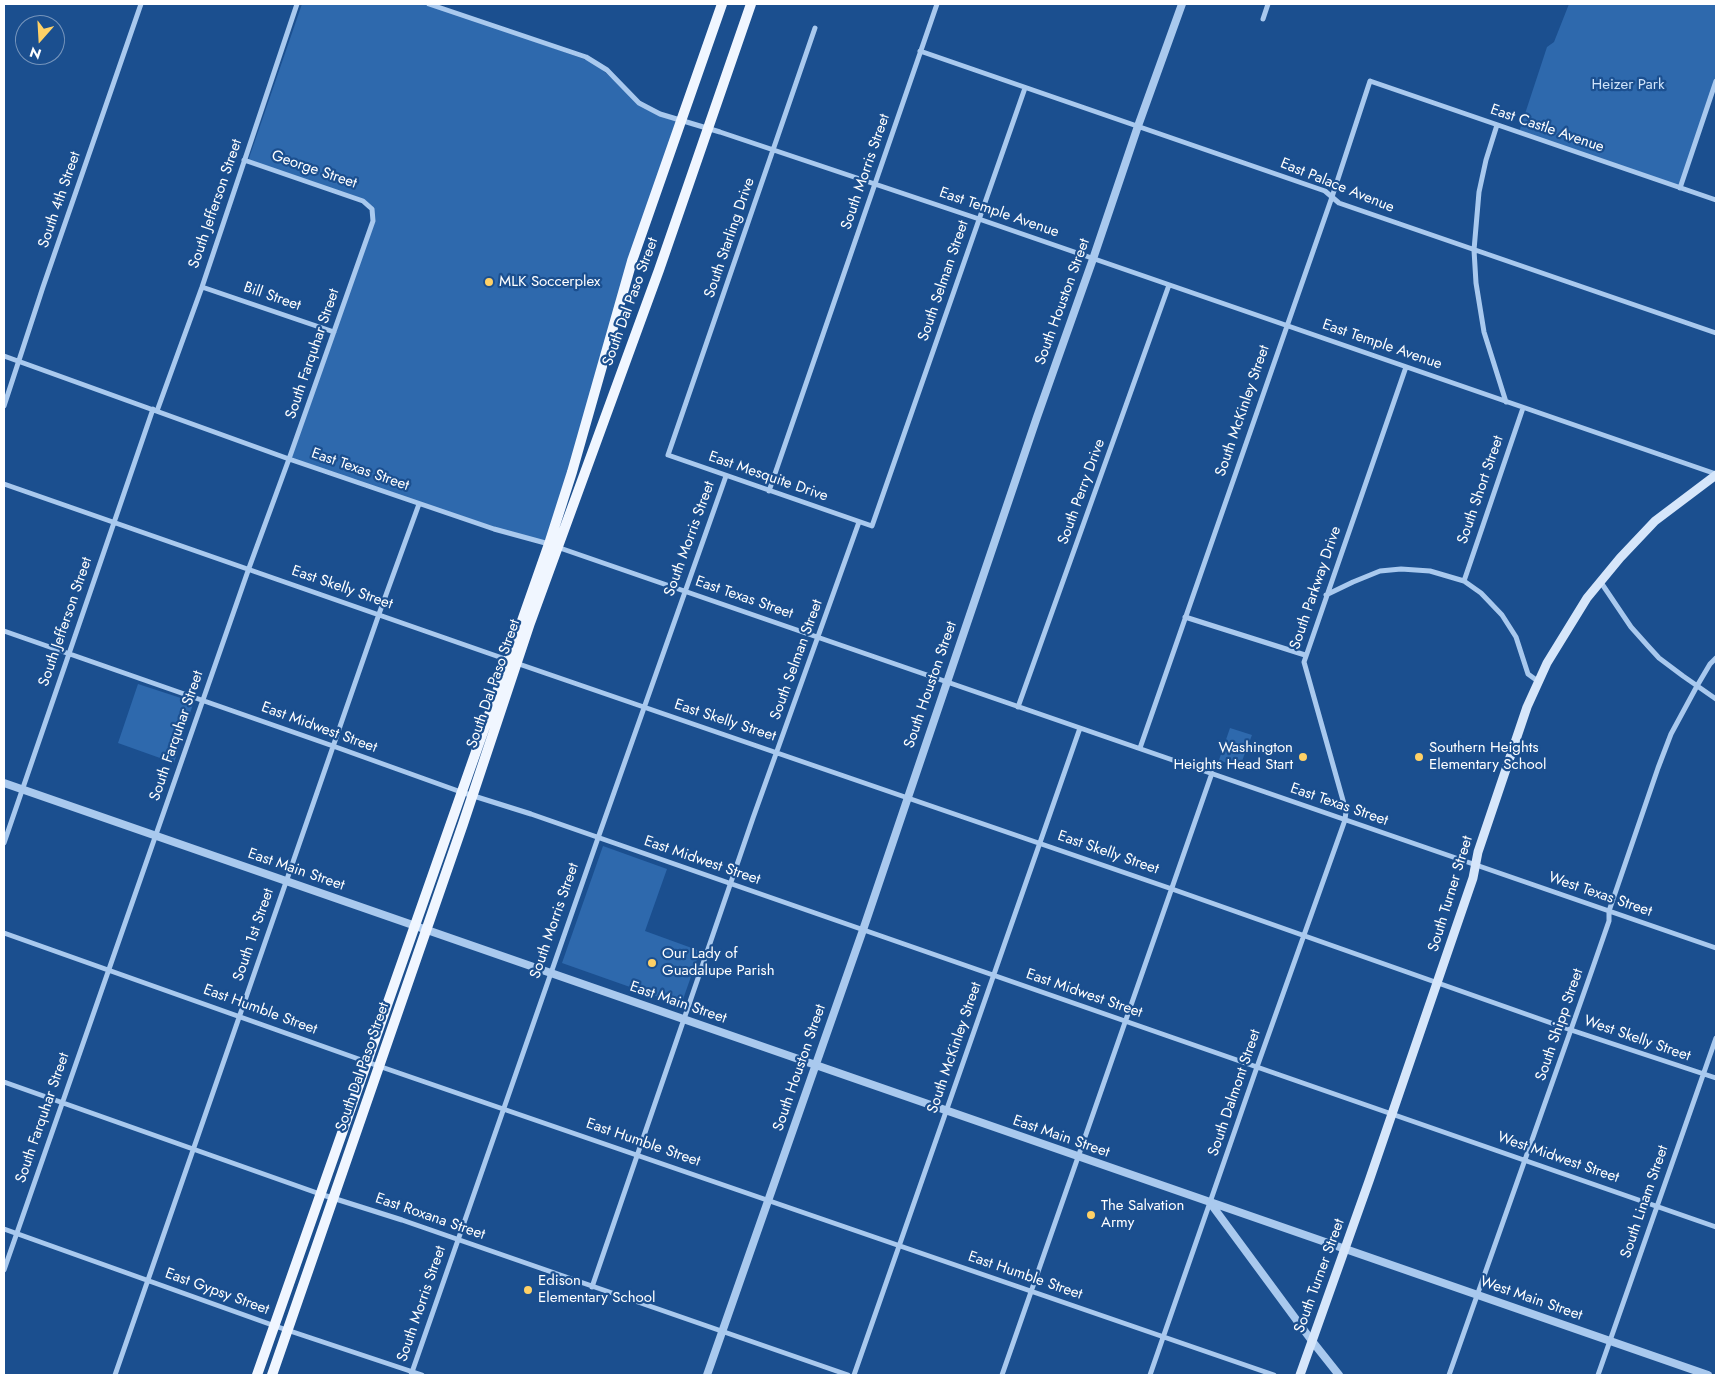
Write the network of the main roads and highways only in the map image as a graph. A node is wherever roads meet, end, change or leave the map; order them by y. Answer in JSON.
{"nodes":[{"id":1,"x":722,"y":4,"type":"edge"},
{"id":2,"x":751,"y":4,"type":"edge"},
{"id":3,"x":1716,"y":474,"type":"edge"},
{"id":4,"x":553,"y":546,"type":"junction"},
{"id":5,"x":513,"y":662,"type":"junction"},
{"id":6,"x":257,"y":1375,"type":"edge"},
{"id":7,"x":272,"y":1375,"type":"edge"},
{"id":8,"x":1300,"y":1375,"type":"edge"}],
"edges":[{"from":1,"to":4,"type":"main road","name":"South Dal Paso Street"},
{"from":2,"to":4,"type":"main road","name":"South Dal Paso Street"},
{"from":3,"to":8,"type":"main road","name":"South Turner Street"},
{"from":4,"to":5,"type":"main road","name":"South Dal Paso Street"},
{"from":5,"to":6,"type":"main road","name":"South Dal Paso Street"},
{"from":5,"to":7,"type":"main road","name":"South Dal Paso Street"}]}
